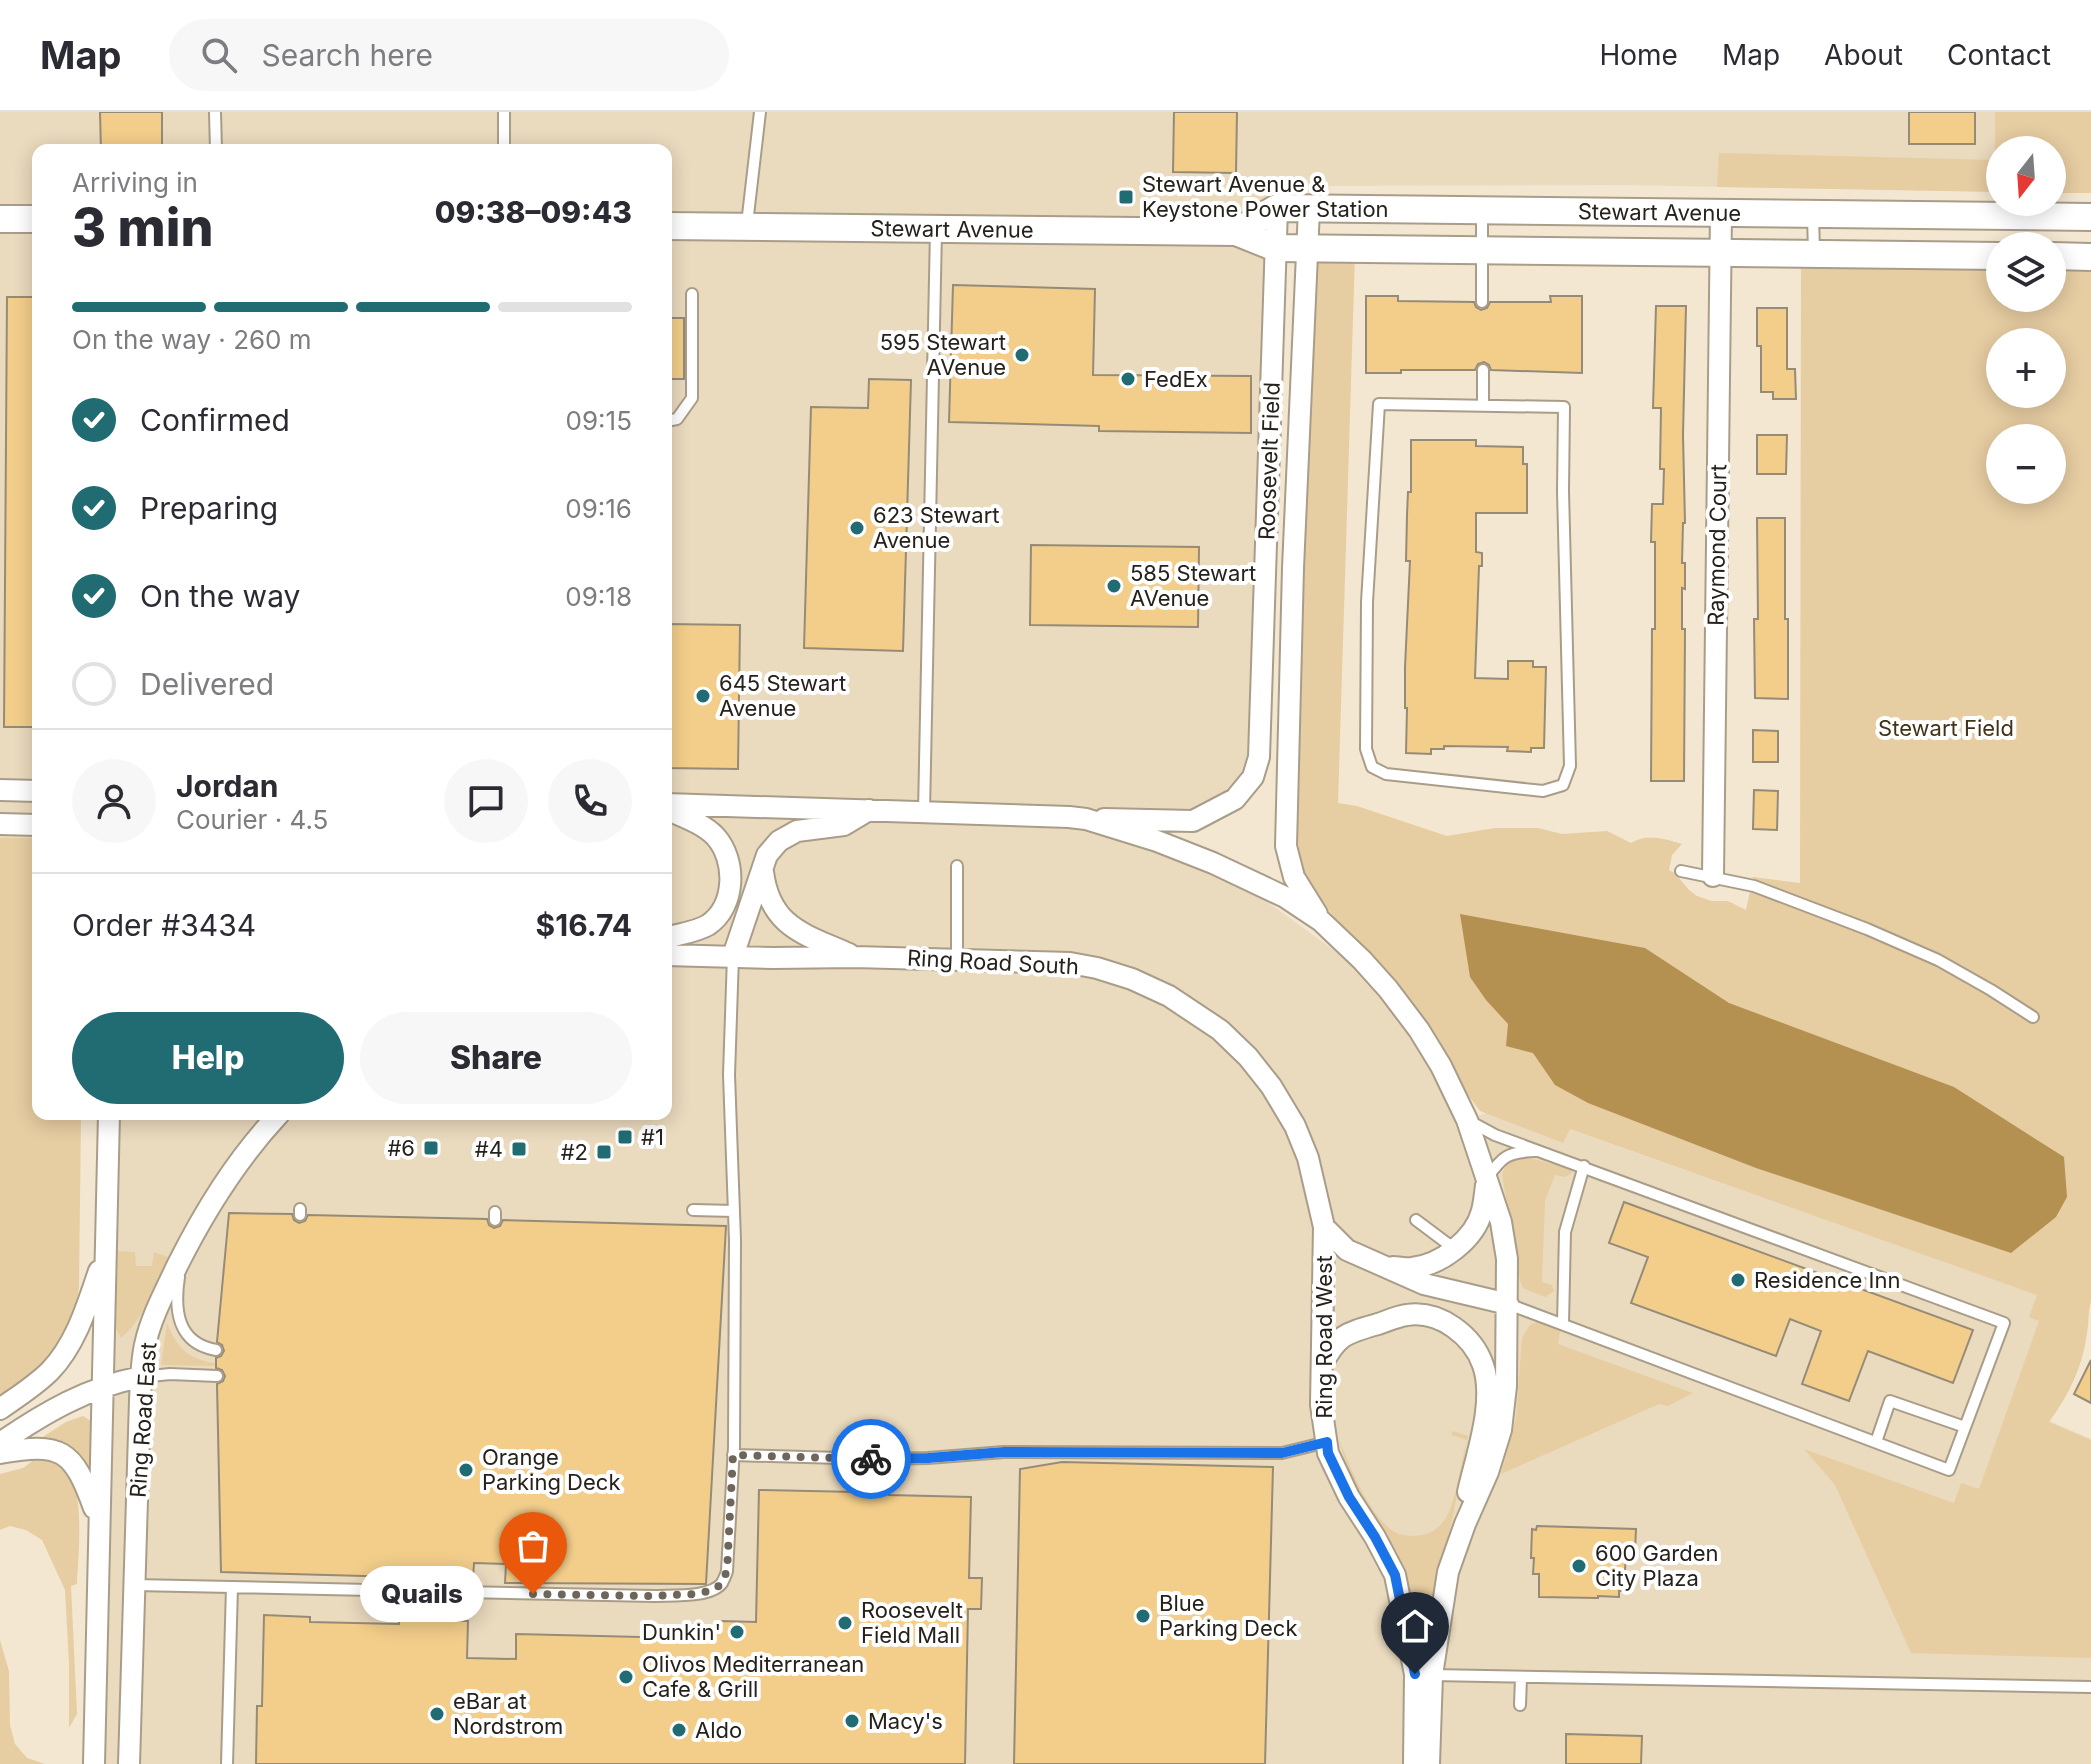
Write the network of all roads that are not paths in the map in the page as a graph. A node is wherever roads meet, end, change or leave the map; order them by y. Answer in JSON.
{"nodes":[{"id":1,"x":215,"y":112,"type":"edge"},
{"id":2,"x":504,"y":112,"type":"edge"},
{"id":3,"x":760,"y":112,"type":"edge"},
{"id":4,"x":216,"y":144,"type":"edge"},
{"id":5,"x":504,"y":144,"type":"edge"},
{"id":6,"x":1277,"y":208,"type":"junction"},
{"id":7,"x":1309,"y":209,"type":"junction"},
{"id":8,"x":1482,"y":210,"type":"junction"},
{"id":9,"x":1721,"y":213,"type":"junction"},
{"id":10,"x":1813,"y":214,"type":"junction"},
{"id":11,"x":1871,"y":214,"type":"junction"},
{"id":12,"x":1986,"y":216,"type":"edge"},
{"id":13,"x":1999,"y":216,"type":"joint"},
{"id":14,"x":2091,"y":217,"type":"edge"},
{"id":15,"x":0,"y":219,"type":"edge"},
{"id":16,"x":32,"y":219,"type":"edge"},
{"id":17,"x":672,"y":226,"type":"edge"},
{"id":18,"x":747,"y":226,"type":"junction"},
{"id":19,"x":936,"y":228,"type":"junction"},
{"id":20,"x":1236,"y":232,"type":"junction"},
{"id":21,"x":1999,"y":232,"type":"edge"},
{"id":22,"x":1276,"y":248,"type":"junction"},
{"id":23,"x":1308,"y":249,"type":"junction"},
{"id":24,"x":1482,"y":251,"type":"junction"},
{"id":25,"x":1721,"y":253,"type":"junction"},
{"id":26,"x":1814,"y":253,"type":"junction"},
{"id":27,"x":1986,"y":253,"type":"edge"},
{"id":28,"x":1862,"y":254,"type":"junction"},
{"id":29,"x":2066,"y":256,"type":"edge"},
{"id":30,"x":2091,"y":257,"type":"edge"},
{"id":31,"x":692,"y":294,"type":"dead end"},
{"id":32,"x":1482,"y":302,"type":"dead end"},
{"id":33,"x":1483,"y":370,"type":"dead end"},
{"id":34,"x":1483,"y":405,"type":"junction"},
{"id":35,"x":672,"y":420,"type":"edge"},
{"id":36,"x":0,"y":790,"type":"edge"},
{"id":37,"x":32,"y":791,"type":"edge"},
{"id":38,"x":672,"y":807,"type":"edge"},
{"id":39,"x":672,"y":810,"type":"edge"},
{"id":40,"x":869,"y":810,"type":"junction"},
{"id":41,"x":924,"y":812,"type":"junction"},
{"id":42,"x":1086,"y":819,"type":"junction"},
{"id":43,"x":0,"y":824,"type":"edge"},
{"id":44,"x":32,"y":825,"type":"edge"},
{"id":45,"x":957,"y":866,"type":"dead end"},
{"id":46,"x":762,"y":868,"type":"junction"},
{"id":47,"x":1681,"y":871,"type":"dead end"},
{"id":48,"x":1713,"y":876,"type":"junction"},
{"id":49,"x":1321,"y":921,"type":"junction"},
{"id":50,"x":672,"y":936,"type":"edge"},
{"id":51,"x":672,"y":955,"type":"edge"},
{"id":52,"x":733,"y":956,"type":"junction"},
{"id":53,"x":855,"y":957,"type":"junction"},
{"id":54,"x":957,"y":959,"type":"junction"},
{"id":55,"x":2033,"y":1017,"type":"dead end"},
{"id":56,"x":109,"y":1120,"type":"edge"},
{"id":57,"x":274,"y":1120,"type":"edge"},
{"id":58,"x":1467,"y":1120,"type":"junction"},
{"id":59,"x":1541,"y":1151,"type":"junction"},
{"id":60,"x":1584,"y":1166,"type":"junction"},
{"id":61,"x":1487,"y":1178,"type":"junction"},
{"id":62,"x":693,"y":1210,"type":"dead end"},
{"id":63,"x":734,"y":1211,"type":"junction"},
{"id":64,"x":1416,"y":1220,"type":"dead end"},
{"id":65,"x":1324,"y":1227,"type":"junction"},
{"id":66,"x":1460,"y":1247,"type":"junction"},
{"id":67,"x":106,"y":1252,"type":"junction"},
{"id":68,"x":181,"y":1259,"type":"junction"},
{"id":69,"x":1381,"y":1266,"type":"junction"},
{"id":70,"x":1508,"y":1304,"type":"junction"},
{"id":71,"x":1563,"y":1324,"type":"junction"},
{"id":72,"x":216,"y":1350,"type":"dead end"},
{"id":73,"x":1322,"y":1367,"type":"junction"},
{"id":74,"x":217,"y":1376,"type":"dead end"},
{"id":75,"x":141,"y":1377,"type":"junction"},
{"id":76,"x":103,"y":1387,"type":"junction"},
{"id":77,"x":0,"y":1409,"type":"edge"},
{"id":78,"x":1965,"y":1427,"type":"junction"},
{"id":79,"x":1327,"y":1442,"type":"junction"},
{"id":80,"x":1876,"y":1442,"type":"junction"},
{"id":81,"x":0,"y":1443,"type":"edge"},
{"id":82,"x":0,"y":1453,"type":"edge"},
{"id":83,"x":733,"y":1455,"type":"junction"},
{"id":84,"x":99,"y":1520,"type":"junction"},
{"id":85,"x":1465,"y":1524,"type":"junction"},
{"id":86,"x":134,"y":1585,"type":"junction"},
{"id":87,"x":232,"y":1587,"type":"junction"},
{"id":88,"x":1432,"y":1675,"type":"junction"},
{"id":89,"x":1521,"y":1678,"type":"junction"},
{"id":90,"x":2091,"y":1687,"type":"edge"},
{"id":91,"x":1520,"y":1705,"type":"dead end"},
{"id":92,"x":94,"y":1764,"type":"edge"},
{"id":93,"x":129,"y":1764,"type":"edge"},
{"id":94,"x":227,"y":1764,"type":"edge"},
{"id":95,"x":1414,"y":1764,"type":"edge"},
{"id":96,"x":1429,"y":1764,"type":"edge"}],
"edges":[{"from":1,"to":4,"type":"lane"},
{"from":2,"to":5,"type":"lane"},
{"from":3,"to":18,"type":"lane"},
{"from":6,"to":7,"type":"main road","name":"Stewart Avenue"},
{"from":6,"to":20,"type":"main road"},
{"from":6,"to":22,"type":"street","name":"Roosevelt Field"},
{"from":7,"to":8,"type":"main road","name":"Stewart Avenue"},
{"from":7,"to":23,"type":"street","name":"Roosevelt Field"},
{"from":8,"to":9,"type":"main road","name":"Stewart Avenue"},
{"from":8,"to":24,"type":"lane"},
{"from":9,"to":10,"type":"main road","name":"Stewart Avenue"},
{"from":9,"to":25,"type":"street","name":"Raymond Court"},
{"from":10,"to":11,"type":"main road","name":"Stewart Avenue"},
{"from":10,"to":26,"type":"lane"},
{"from":11,"to":12,"type":"main road","name":"Stewart Avenue"},
{"from":11,"to":28,"type":"main road"},
{"from":13,"to":14,"type":"main road","name":"Stewart Avenue"},
{"from":13,"to":21,"type":"main road"},
{"from":15,"to":16,"type":"main road"},
{"from":17,"to":18,"type":"main road","name":"Stewart Avenue"},
{"from":18,"to":19,"type":"main road","name":"Stewart Avenue"},
{"from":19,"to":20,"type":"main road","name":"Stewart Avenue"},
{"from":19,"to":41,"type":"lane"},
{"from":20,"to":22,"type":"main road","name":"Stewart Avenue"},
{"from":22,"to":23,"type":"main road","name":"Stewart Avenue"},
{"from":22,"to":42,"type":"street","name":"Roosevelt Field"},
{"from":23,"to":24,"type":"main road","name":"Stewart Avenue"},
{"from":23,"to":49,"type":"street","name":"Roosevelt Field"},
{"from":24,"to":25,"type":"main road","name":"Stewart Avenue"},
{"from":24,"to":32,"type":"lane"},
{"from":25,"to":26,"type":"main road","name":"Stewart Avenue"},
{"from":25,"to":48,"type":"street","name":"Raymond Court"},
{"from":26,"to":28,"type":"main road","name":"Stewart Avenue"},
{"from":27,"to":28,"type":"main road","name":"Stewart Avenue"},
{"from":29,"to":30,"type":"main road"},
{"from":31,"to":35,"type":"lane"},
{"from":33,"to":34,"type":"lane"},
{"from":34,"to":34,"type":"lane"},
{"from":36,"to":37,"type":"street"},
{"from":38,"to":40,"type":"street"},
{"from":39,"to":50,"type":"street"},
{"from":40,"to":41,"type":"street"},
{"from":40,"to":46,"type":"street"},
{"from":41,"to":42,"type":"street"},
{"from":42,"to":49,"type":"street"},
{"from":43,"to":44,"type":"street"},
{"from":45,"to":54,"type":"lane"},
{"from":46,"to":52,"type":"street"},
{"from":46,"to":53,"type":"street"},
{"from":47,"to":48,"type":"lane"},
{"from":48,"to":55,"type":"lane"},
{"from":49,"to":58,"type":"street"},
{"from":51,"to":52,"type":"street","name":"Ring Road South"},
{"from":52,"to":53,"type":"street","name":"Ring Road South"},
{"from":52,"to":63,"type":"lane"},
{"from":53,"to":54,"type":"street","name":"Ring Road South"},
{"from":54,"to":65,"type":"street","name":"Ring Road South"},
{"from":56,"to":67,"type":"street","name":"Ring Road East"},
{"from":57,"to":68,"type":"street","name":"Ring Road East"},
{"from":58,"to":59,"type":"lane"},
{"from":58,"to":61,"type":"street"},
{"from":59,"to":60,"type":"lane"},
{"from":59,"to":61,"type":"lane"},
{"from":60,"to":71,"type":"lane"},
{"from":60,"to":78,"type":"lane"},
{"from":61,"to":66,"type":"street"},
{"from":61,"to":70,"type":"street"},
{"from":62,"to":63,"type":"lane"},
{"from":63,"to":83,"type":"lane"},
{"from":64,"to":66,"type":"lane"},
{"from":65,"to":69,"type":"street"},
{"from":65,"to":73,"type":"street","name":"Ring Road West"},
{"from":66,"to":69,"type":"street"},
{"from":67,"to":76,"type":"street","name":"Ring Road East"},
{"from":67,"to":77,"type":"street"},
{"from":68,"to":72,"type":"lane"},
{"from":68,"to":75,"type":"street","name":"Ring Road East"},
{"from":69,"to":70,"type":"street"},
{"from":70,"to":71,"type":"lane"},
{"from":70,"to":85,"type":"street"},
{"from":71,"to":80,"type":"lane"},
{"from":73,"to":79,"type":"street","name":"Ring Road West"},
{"from":73,"to":85,"type":"street"},
{"from":74,"to":75,"type":"lane"},
{"from":75,"to":76,"type":"street"},
{"from":75,"to":86,"type":"street","name":"Ring Road East"},
{"from":76,"to":81,"type":"street"},
{"from":76,"to":84,"type":"street","name":"Ring Road East"},
{"from":78,"to":80,"type":"lane"},
{"from":78,"to":80,"type":"lane"},
{"from":79,"to":83,"type":"lane"},
{"from":79,"to":95,"type":"street","name":"Ring Road West"},
{"from":82,"to":84,"type":"street"},
{"from":83,"to":87,"type":"lane"},
{"from":84,"to":92,"type":"street","name":"Ring Road East"},
{"from":85,"to":88,"type":"street"},
{"from":86,"to":87,"type":"lane"},
{"from":86,"to":93,"type":"street","name":"Ring Road East"},
{"from":87,"to":94,"type":"lane"},
{"from":88,"to":89,"type":"lane"},
{"from":88,"to":96,"type":"street"},
{"from":89,"to":90,"type":"lane"},
{"from":89,"to":91,"type":"lane"}]}
